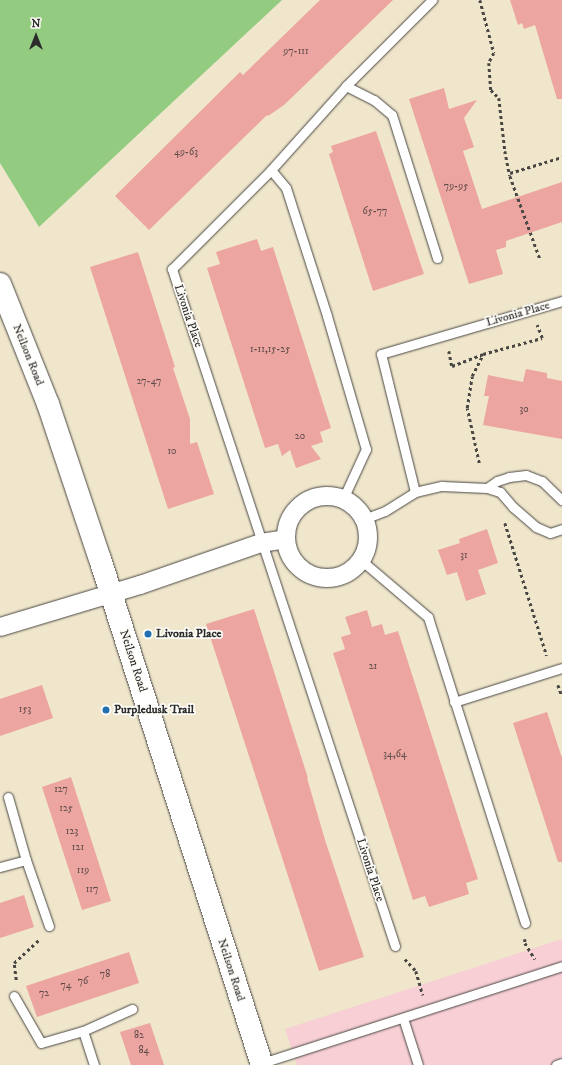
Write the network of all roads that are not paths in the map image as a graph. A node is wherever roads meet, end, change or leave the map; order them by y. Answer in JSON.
{"nodes":[{"id":1,"x":432,"y":0,"type":"edge"},
{"id":2,"x":346,"y":86,"type":"junction"},
{"id":3,"x":271,"y":170,"type":"junction"},
{"id":4,"x":437,"y":258,"type":"dead end"},
{"id":5,"x":0,"y":284,"type":"edge"},
{"id":6,"x":562,"y":301,"type":"edge"},
{"id":7,"x":487,"y":488,"type":"junction"},
{"id":8,"x":415,"y":492,"type":"junction"},
{"id":9,"x":342,"y":499,"type":"junction"},
{"id":10,"x":562,"y":500,"type":"edge"},
{"id":11,"x":364,"y":519,"type":"junction"},
{"id":12,"x":562,"y":529,"type":"edge"},
{"id":13,"x":286,"y":539,"type":"junction"},
{"id":14,"x":261,"y":543,"type":"junction"},
{"id":15,"x":361,"y":560,"type":"junction"},
{"id":16,"x":112,"y":594,"type":"junction"},
{"id":17,"x":0,"y":628,"type":"edge"},
{"id":18,"x":562,"y":668,"type":"edge"},
{"id":19,"x":454,"y":702,"type":"junction"},
{"id":20,"x":8,"y":797,"type":"dead end"},
{"id":21,"x":26,"y":860,"type":"junction"},
{"id":22,"x":0,"y":867,"type":"edge"},
{"id":23,"x":525,"y":923,"type":"road end"},
{"id":24,"x":50,"y":926,"type":"road end"},
{"id":25,"x":395,"y":946,"type":"road end"},
{"id":26,"x":562,"y":966,"type":"edge"},
{"id":27,"x":14,"y":996,"type":"road end"},
{"id":28,"x":132,"y":1009,"type":"dead end"},
{"id":29,"x":403,"y":1018,"type":"junction"},
{"id":30,"x":83,"y":1031,"type":"junction"},
{"id":31,"x":562,"y":1063,"type":"edge"},
{"id":32,"x":262,"y":1064,"type":"edge"},
{"id":33,"x":94,"y":1065,"type":"edge"},
{"id":34,"x":418,"y":1065,"type":"edge"},
{"id":35,"x":556,"y":1065,"type":"edge"}],
"edges":[{"from":1,"to":2,"type":"lane","name":"Livonia Place"},
{"from":2,"to":3,"type":"lane","name":"Livonia Place"},
{"from":2,"to":4,"type":"lane"},
{"from":3,"to":9,"type":"lane"},
{"from":3,"to":14,"type":"lane","name":"Livonia Place"},
{"from":5,"to":16,"type":"main road","name":"Neilson Road"},
{"from":6,"to":8,"type":"lane","name":"Livonia Place"},
{"from":7,"to":8,"type":"lane"},
{"from":7,"to":10,"type":"lane"},
{"from":7,"to":12,"type":"lane"},
{"from":8,"to":11,"type":"lane"},
{"from":9,"to":11,"type":"street"},
{"from":9,"to":13,"type":"street"},
{"from":11,"to":15,"type":"street"},
{"from":13,"to":14,"type":"street"},
{"from":13,"to":15,"type":"street"},
{"from":14,"to":16,"type":"street"},
{"from":14,"to":25,"type":"lane","name":"Livonia Place"},
{"from":15,"to":19,"type":"lane"},
{"from":16,"to":17,"type":"street"},
{"from":16,"to":32,"type":"main road","name":"Neilson Road"},
{"from":18,"to":19,"type":"lane"},
{"from":19,"to":23,"type":"lane"},
{"from":20,"to":21,"type":"lane"},
{"from":21,"to":22,"type":"lane"},
{"from":21,"to":24,"type":"lane"},
{"from":26,"to":29,"type":"lane"},
{"from":27,"to":30,"type":"lane"},
{"from":28,"to":30,"type":"lane"},
{"from":29,"to":32,"type":"lane"},
{"from":29,"to":34,"type":"lane"},
{"from":30,"to":33,"type":"lane"},
{"from":31,"to":35,"type":"lane"}]}
